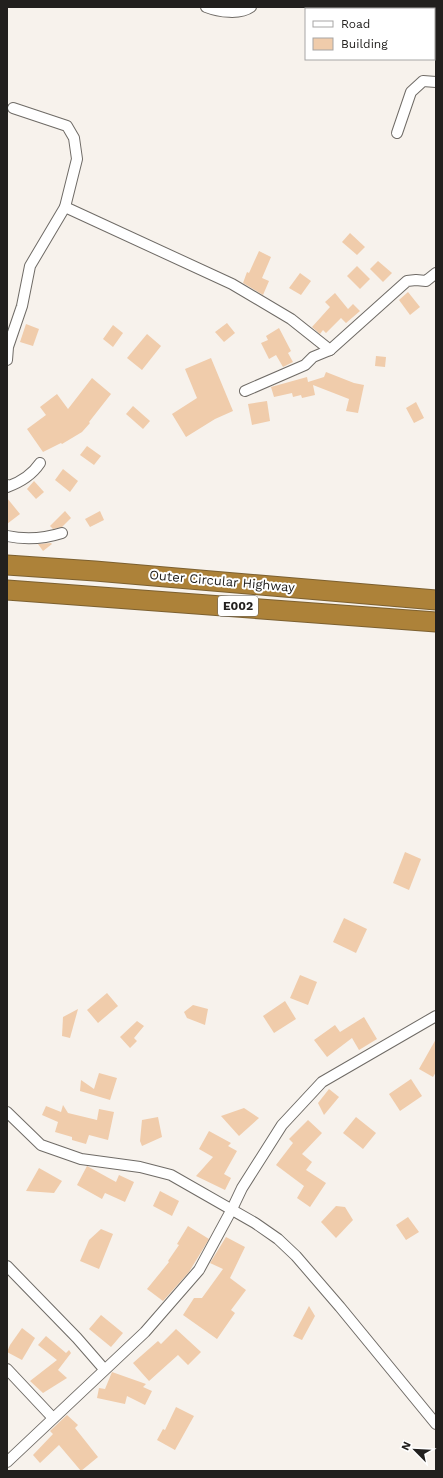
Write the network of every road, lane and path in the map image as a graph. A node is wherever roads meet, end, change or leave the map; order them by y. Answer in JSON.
{"nodes":[{"id":1,"x":206,"y":7,"type":"edge"},
{"id":2,"x":251,"y":7,"type":"edge"},
{"id":3,"x":436,"y":82,"type":"edge"},
{"id":4,"x":13,"y":108,"type":"dead end"},
{"id":5,"x":397,"y":134,"type":"dead end"},
{"id":6,"x":65,"y":207,"type":"junction"},
{"id":7,"x":436,"y":273,"type":"edge"},
{"id":8,"x":7,"y":348,"type":"edge"},
{"id":9,"x":330,"y":350,"type":"junction"},
{"id":10,"x":7,"y":360,"type":"edge"},
{"id":11,"x":245,"y":391,"type":"dead end"},
{"id":12,"x":40,"y":463,"type":"dead end"},
{"id":13,"x":7,"y":485,"type":"edge"},
{"id":14,"x":62,"y":533,"type":"dead end"},
{"id":15,"x":7,"y":536,"type":"edge"},
{"id":16,"x":7,"y":565,"type":"edge"},
{"id":17,"x":7,"y":590,"type":"edge"},
{"id":18,"x":436,"y":600,"type":"edge"},
{"id":19,"x":436,"y":622,"type":"edge"},
{"id":20,"x":436,"y":1016,"type":"edge"},
{"id":21,"x":7,"y":1112,"type":"edge"},
{"id":22,"x":232,"y":1209,"type":"junction"},
{"id":23,"x":7,"y":1266,"type":"edge"},
{"id":24,"x":7,"y":1369,"type":"edge"},
{"id":25,"x":104,"y":1369,"type":"junction"},
{"id":26,"x":53,"y":1418,"type":"junction"},
{"id":27,"x":436,"y":1424,"type":"edge"},
{"id":28,"x":7,"y":1462,"type":"edge"}],
"edges":[{"from":1,"to":2,"type":"street"},
{"from":3,"to":5,"type":"street"},
{"from":4,"to":6,"type":"street"},
{"from":6,"to":8,"type":"street"},
{"from":6,"to":9,"type":"street"},
{"from":7,"to":9,"type":"street"},
{"from":8,"to":10,"type":"street"},
{"from":9,"to":11,"type":"street"},
{"from":12,"to":13,"type":"street"},
{"from":14,"to":15,"type":"street"},
{"from":16,"to":18,"type":"highway","name":"Outer Circular Highway","number":"E002"},
{"from":17,"to":19,"type":"highway","name":"Outer Circular Highway","number":"E002"},
{"from":20,"to":22,"type":"street"},
{"from":21,"to":22,"type":"street"},
{"from":22,"to":25,"type":"street"},
{"from":22,"to":27,"type":"street"},
{"from":23,"to":25,"type":"street"},
{"from":24,"to":26,"type":"street"},
{"from":25,"to":26,"type":"street"},
{"from":26,"to":28,"type":"street"}]}
